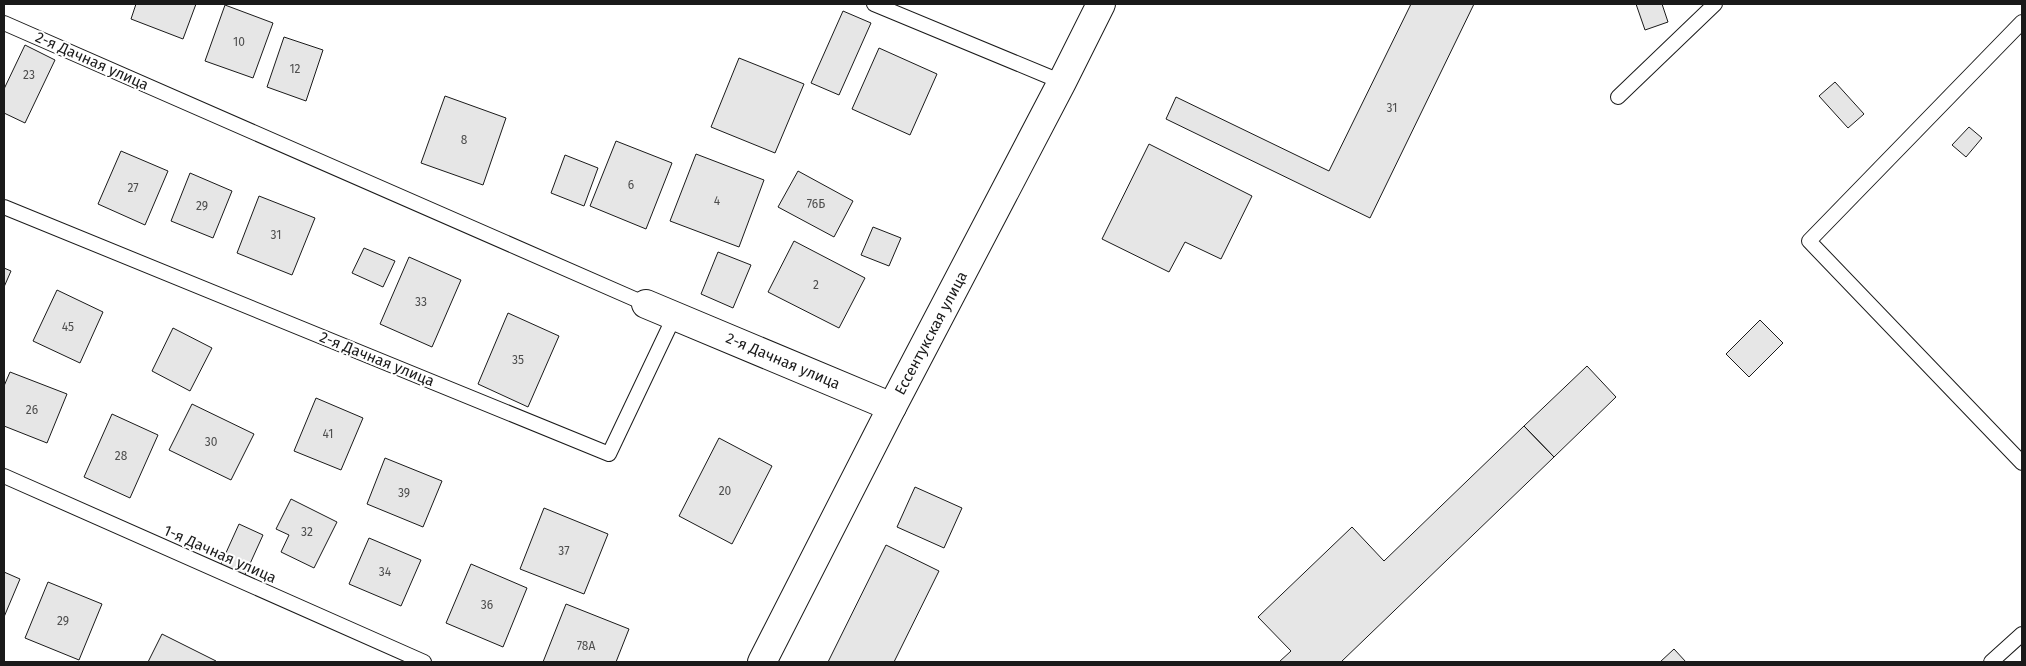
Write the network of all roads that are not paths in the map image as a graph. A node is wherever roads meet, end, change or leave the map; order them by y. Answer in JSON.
{"nodes":[{"id":1,"x":874,"y":4,"type":"edge"},
{"id":2,"x":1101,"y":4,"type":"edge"},
{"id":3,"x":1715,"y":4,"type":"edge"},
{"id":4,"x":2022,"y":22,"type":"edge"},
{"id":5,"x":4,"y":23,"type":"edge"},
{"id":6,"x":1062,"y":82,"type":"junction"},
{"id":7,"x":1618,"y":97,"type":"dead end"},
{"id":8,"x":4,"y":207,"type":"edge"},
{"id":9,"x":646,"y":304,"type":"joint"},
{"id":10,"x":675,"y":315,"type":"junction"},
{"id":11,"x":892,"y":407,"type":"junction"},
{"id":12,"x":2022,"y":463,"type":"edge"},
{"id":13,"x":4,"y":476,"type":"edge"},
{"id":14,"x":2022,"y":634,"type":"edge"},
{"id":15,"x":424,"y":662,"type":"edge"},
{"id":16,"x":762,"y":662,"type":"edge"},
{"id":17,"x":1991,"y":662,"type":"edge"}],
"edges":[{"from":1,"to":6,"type":"lane"},
{"from":2,"to":6,"type":"street","name":"Ессентукская улица"},
{"from":3,"to":7,"type":"lane"},
{"from":4,"to":12,"type":"lane"},
{"from":5,"to":9,"type":"lane","name":"2-я Дачная улица"},
{"from":6,"to":11,"type":"street","name":"Ессентукская улица"},
{"from":8,"to":10,"type":"lane","name":"2-я Дачная улица"},
{"from":9,"to":10,"type":"street","name":"2-я Дачная улица"},
{"from":10,"to":11,"type":"street","name":"2-я Дачная улица"},
{"from":11,"to":16,"type":"street","name":"Ессентукская улица"},
{"from":13,"to":15,"type":"lane","name":"1-я Дачная улица"},
{"from":14,"to":17,"type":"lane"}]}
